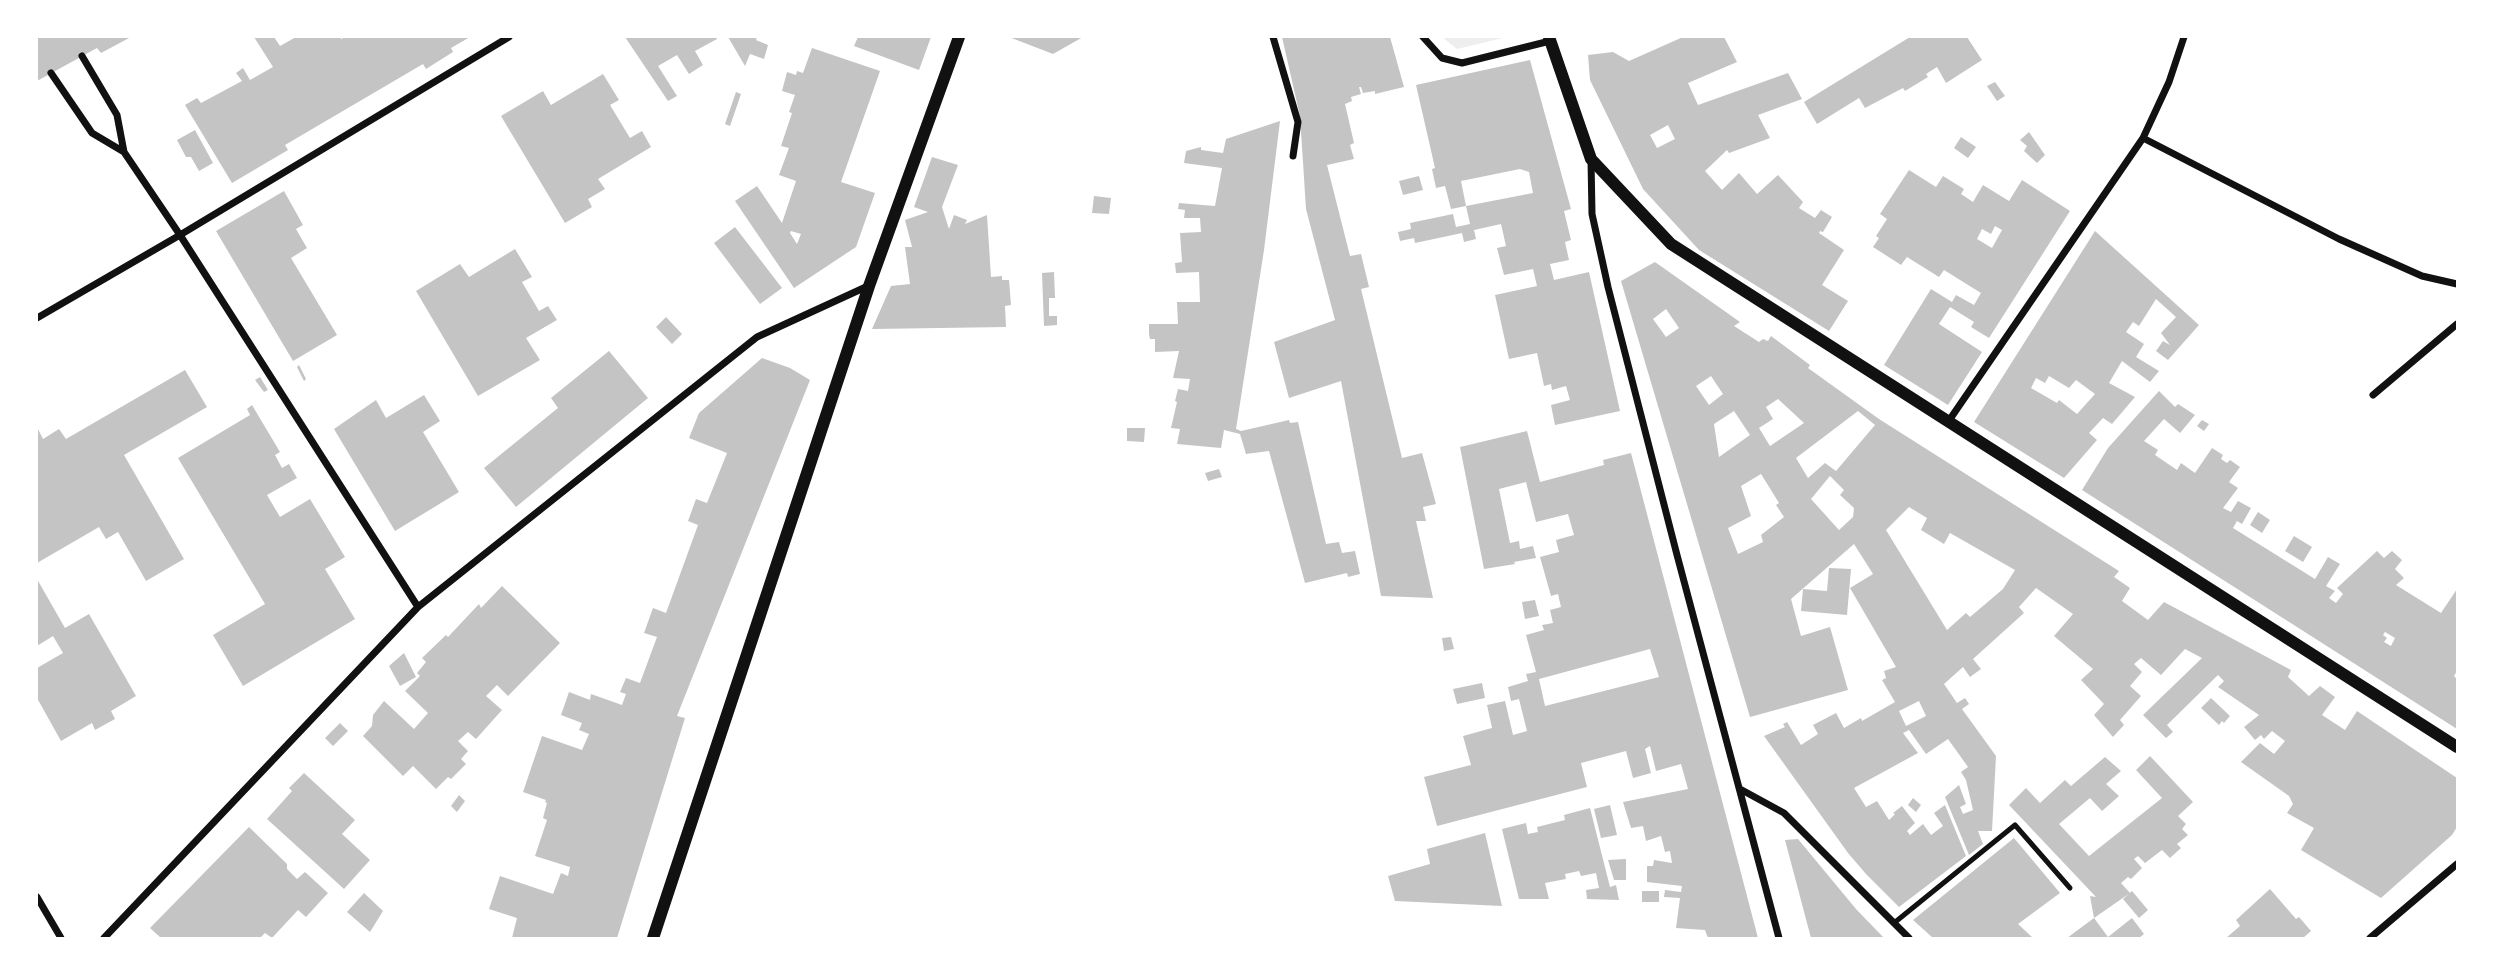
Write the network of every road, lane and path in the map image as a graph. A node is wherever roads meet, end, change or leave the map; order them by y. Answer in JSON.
{"nodes":[{"id":1,"x":509,"y":37,"type":"edge"},
{"id":2,"x":958,"y":37,"type":"edge"},
{"id":3,"x":1273,"y":37,"type":"edge"},
{"id":4,"x":1423,"y":37,"type":"edge"},
{"id":5,"x":2184,"y":37,"type":"edge"},
{"id":6,"x":1550,"y":39,"type":"edge"},
{"id":7,"x":82,"y":55,"type":"dead end"},
{"id":8,"x":51,"y":73,"type":"dead end"},
{"id":9,"x":2143,"y":138,"type":"junction"},
{"id":10,"x":124,"y":152,"type":"junction"},
{"id":11,"x":1293,"y":156,"type":"dead end"},
{"id":12,"x":1591,"y":159,"type":"junction"},
{"id":13,"x":180,"y":235,"type":"junction"},
{"id":14,"x":2457,"y":284,"type":"edge"},
{"id":15,"x":869,"y":286,"type":"junction"},
{"id":16,"x":37,"y":318,"type":"edge"},
{"id":17,"x":2457,"y":324,"type":"edge"},
{"id":18,"x":2372,"y":395,"type":"dead end"},
{"id":19,"x":1948,"y":422,"type":"junction"},
{"id":20,"x":418,"y":607,"type":"junction"},
{"id":21,"x":2457,"y":747,"type":"edge"},
{"id":22,"x":1740,"y":789,"type":"junction"},
{"id":23,"x":2457,"y":864,"type":"edge"},
{"id":24,"x":2070,"y":888,"type":"dead end"},
{"id":25,"x":37,"y":897,"type":"edge"},
{"id":26,"x":1894,"y":923,"type":"junction"},
{"id":27,"x":61,"y":938,"type":"edge"},
{"id":28,"x":104,"y":938,"type":"edge"},
{"id":29,"x":653,"y":938,"type":"edge"},
{"id":30,"x":1779,"y":938,"type":"edge"},
{"id":31,"x":1909,"y":938,"type":"edge"},
{"id":32,"x":2370,"y":938,"type":"edge"}],
"edges":[{"from":1,"to":13,"type":"street"},
{"from":2,"to":15,"type":"street"},
{"from":3,"to":11,"type":"street"},
{"from":4,"to":6,"type":"street"},
{"from":5,"to":9,"type":"street"},
{"from":6,"to":12,"type":"street"},
{"from":7,"to":10,"type":"street"},
{"from":8,"to":10,"type":"street"},
{"from":9,"to":14,"type":"street"},
{"from":9,"to":19,"type":"street"},
{"from":10,"to":13,"type":"street"},
{"from":12,"to":19,"type":"street"},
{"from":12,"to":22,"type":"street"},
{"from":13,"to":16,"type":"street"},
{"from":13,"to":20,"type":"street"},
{"from":15,"to":20,"type":"street"},
{"from":15,"to":29,"type":"street"},
{"from":17,"to":18,"type":"street"},
{"from":19,"to":21,"type":"street"},
{"from":20,"to":28,"type":"street"},
{"from":22,"to":26,"type":"street"},
{"from":22,"to":30,"type":"street"},
{"from":23,"to":32,"type":"street"},
{"from":24,"to":26,"type":"lane"},
{"from":25,"to":27,"type":"street"},
{"from":26,"to":31,"type":"street"}]}
